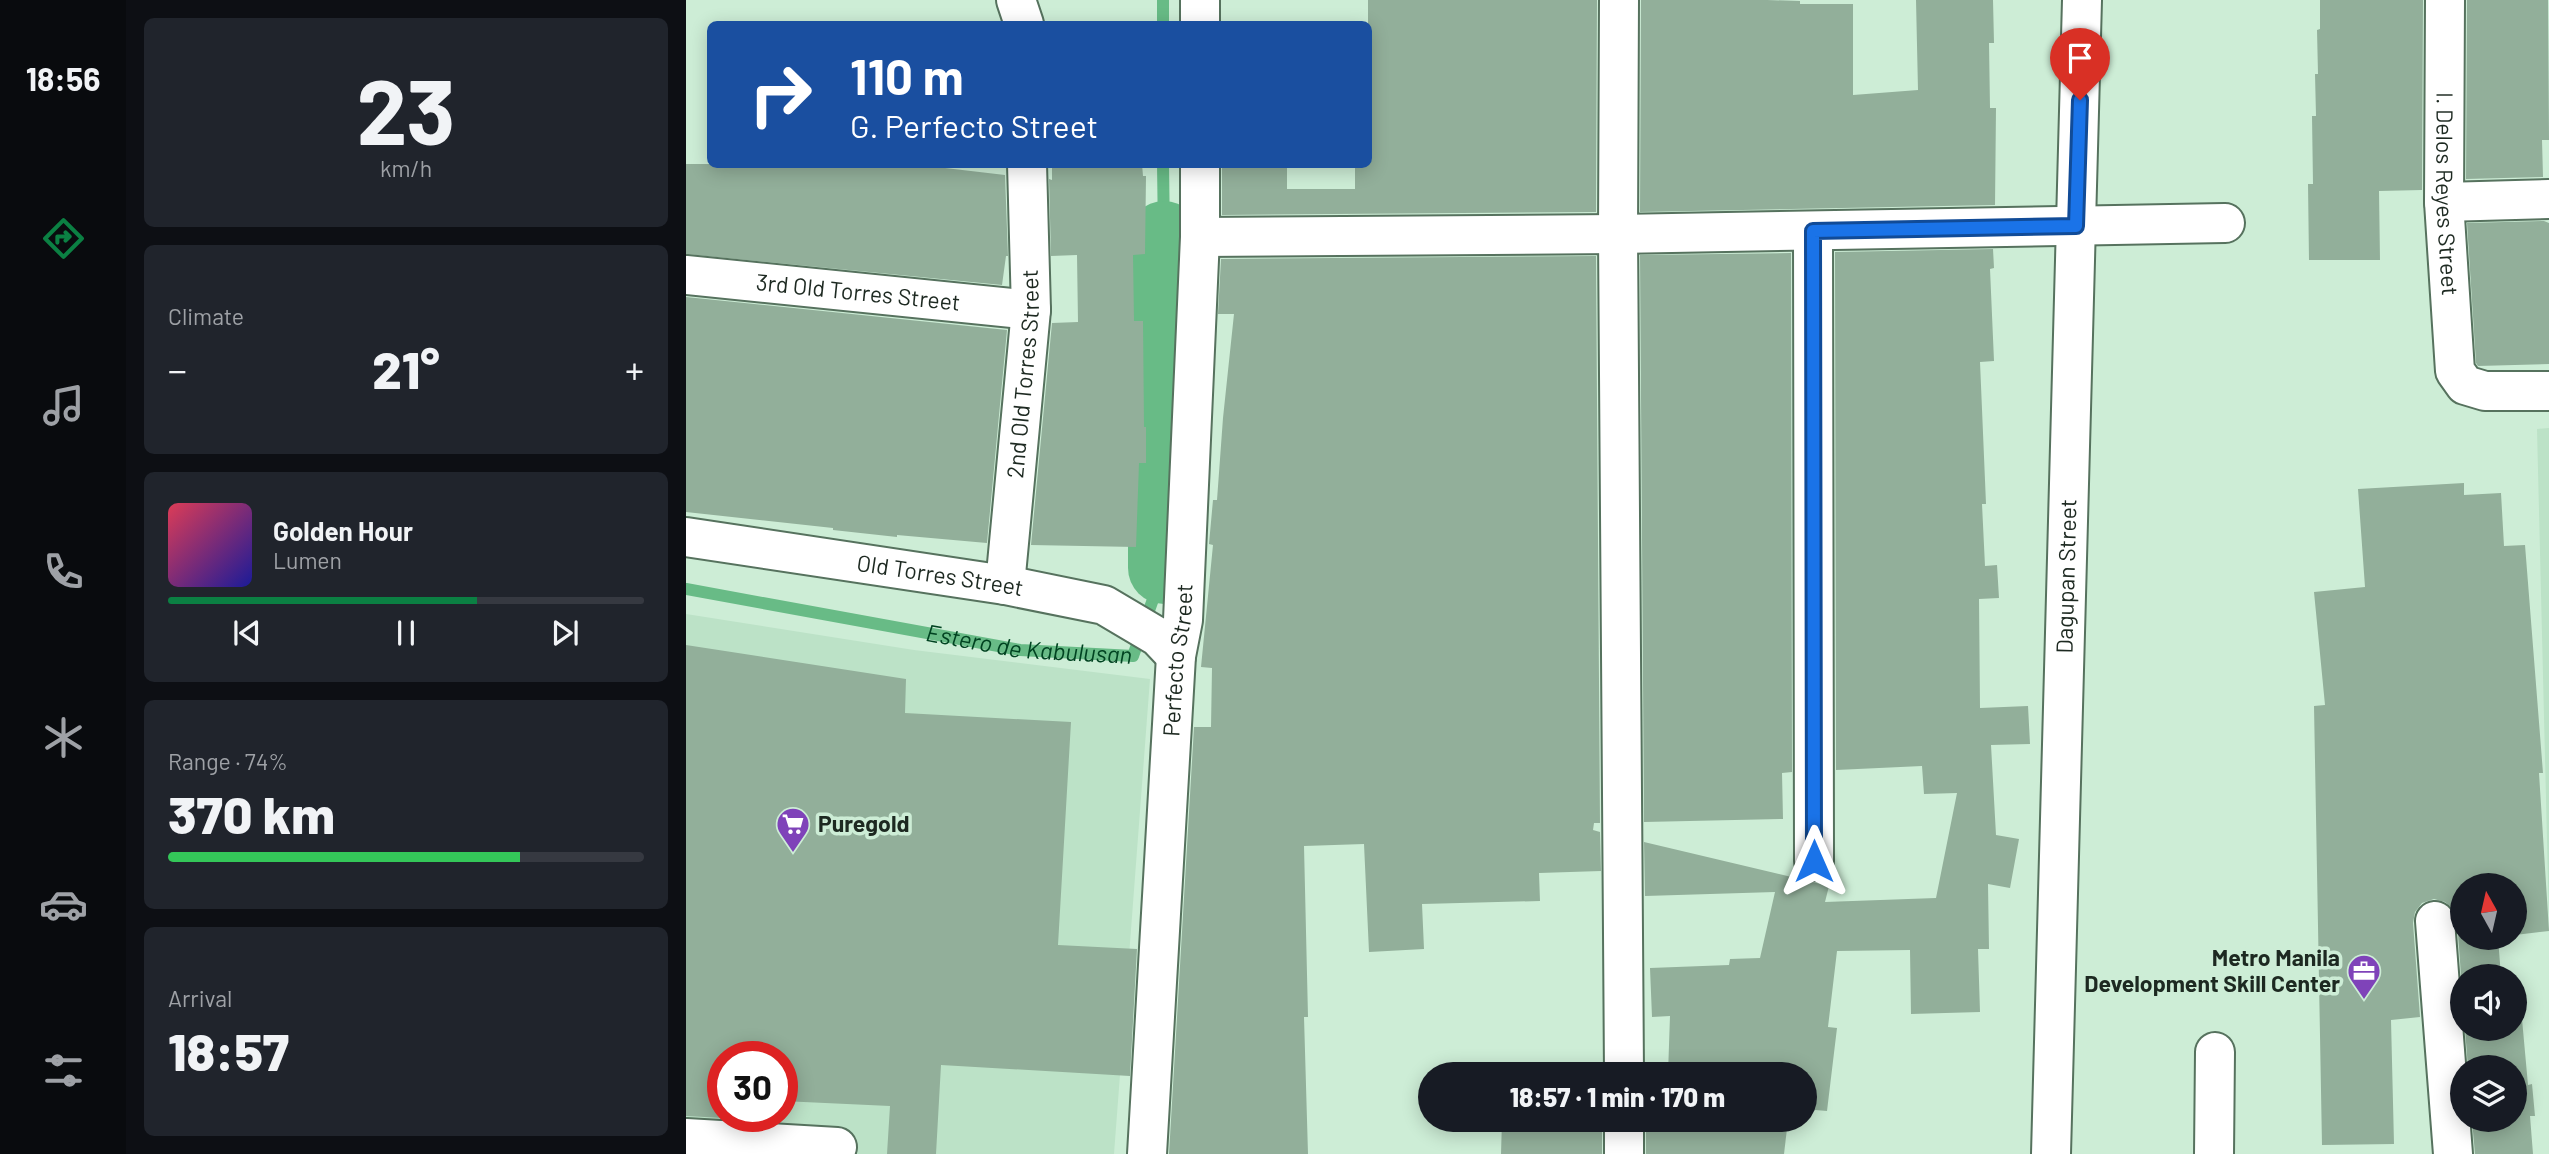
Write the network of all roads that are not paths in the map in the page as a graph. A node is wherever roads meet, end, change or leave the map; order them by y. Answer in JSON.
{"nodes":[{"id":1,"x":1016,"y":0,"type":"edge"},
{"id":2,"x":1200,"y":0,"type":"edge"},
{"id":3,"x":1619,"y":0,"type":"edge"},
{"id":4,"x":2082,"y":0,"type":"edge"},
{"id":5,"x":2445,"y":0,"type":"edge"},
{"id":6,"x":1023,"y":21,"type":"edge"},
{"id":7,"x":1200,"y":21,"type":"edge"},
{"id":8,"x":1027,"y":168,"type":"edge"},
{"id":9,"x":1200,"y":168,"type":"edge"},
{"id":10,"x":2549,"y":199,"type":"edge"},
{"id":11,"x":2444,"y":202,"type":"junction"},
{"id":12,"x":2225,"y":223,"type":"dead end"},
{"id":13,"x":2076,"y":226,"type":"junction"},
{"id":14,"x":1813,"y":231,"type":"junction"},
{"id":15,"x":1618,"y":234,"type":"junction"},
{"id":16,"x":1200,"y":237,"type":"junction"},
{"id":17,"x":686,"y":275,"type":"edge"},
{"id":18,"x":1031,"y":310,"type":"junction"},
{"id":19,"x":2549,"y":391,"type":"edge"},
{"id":20,"x":686,"y":537,"type":"edge"},
{"id":21,"x":1005,"y":585,"type":"junction"},
{"id":22,"x":1167,"y":647,"type":"junction"},
{"id":23,"x":1814,"y":861,"type":"dead end"},
{"id":24,"x":2435,"y":920,"type":"dead end"},
{"id":25,"x":2216,"y":1052,"type":"dead end"},
{"id":26,"x":1624,"y":1062,"type":"edge"},
{"id":27,"x":1624,"y":1132,"type":"edge"},
{"id":28,"x":686,"y":1138,"type":"edge"},
{"id":29,"x":837,"y":1147,"type":"dead end"},
{"id":30,"x":1147,"y":1154,"type":"edge"},
{"id":31,"x":1624,"y":1154,"type":"edge"},
{"id":32,"x":2051,"y":1154,"type":"edge"},
{"id":33,"x":2214,"y":1154,"type":"edge"},
{"id":34,"x":2453,"y":1154,"type":"edge"}],
"edges":[{"from":1,"to":6,"type":"street"},
{"from":2,"to":7,"type":"street"},
{"from":3,"to":15,"type":"street"},
{"from":4,"to":13,"type":"street","name":"Dagupan Street"},
{"from":5,"to":11,"type":"street","name":"I. Delos Reyes Street"},
{"from":8,"to":18,"type":"street","name":"2nd Old Torres Street"},
{"from":9,"to":16,"type":"street","name":"Perfecto Street"},
{"from":10,"to":11,"type":"street"},
{"from":11,"to":19,"type":"street","name":"I. Delos Reyes Street"},
{"from":12,"to":13,"type":"street"},
{"from":13,"to":14,"type":"street"},
{"from":13,"to":32,"type":"street","name":"Dagupan Street"},
{"from":14,"to":15,"type":"street"},
{"from":14,"to":23,"type":"street"},
{"from":15,"to":16,"type":"street"},
{"from":15,"to":26,"type":"street"},
{"from":16,"to":22,"type":"street","name":"Perfecto Street"},
{"from":17,"to":18,"type":"street","name":"3rd Old Torres Street"},
{"from":18,"to":21,"type":"street","name":"2nd Old Torres Street"},
{"from":20,"to":21,"type":"street","name":"Old Torres Street"},
{"from":21,"to":22,"type":"street","name":"Old Torres Street"},
{"from":22,"to":30,"type":"street","name":"Perfecto Street"},
{"from":24,"to":34,"type":"street"},
{"from":25,"to":33,"type":"street"},
{"from":27,"to":31,"type":"street"},
{"from":28,"to":29,"type":"street"}]}
